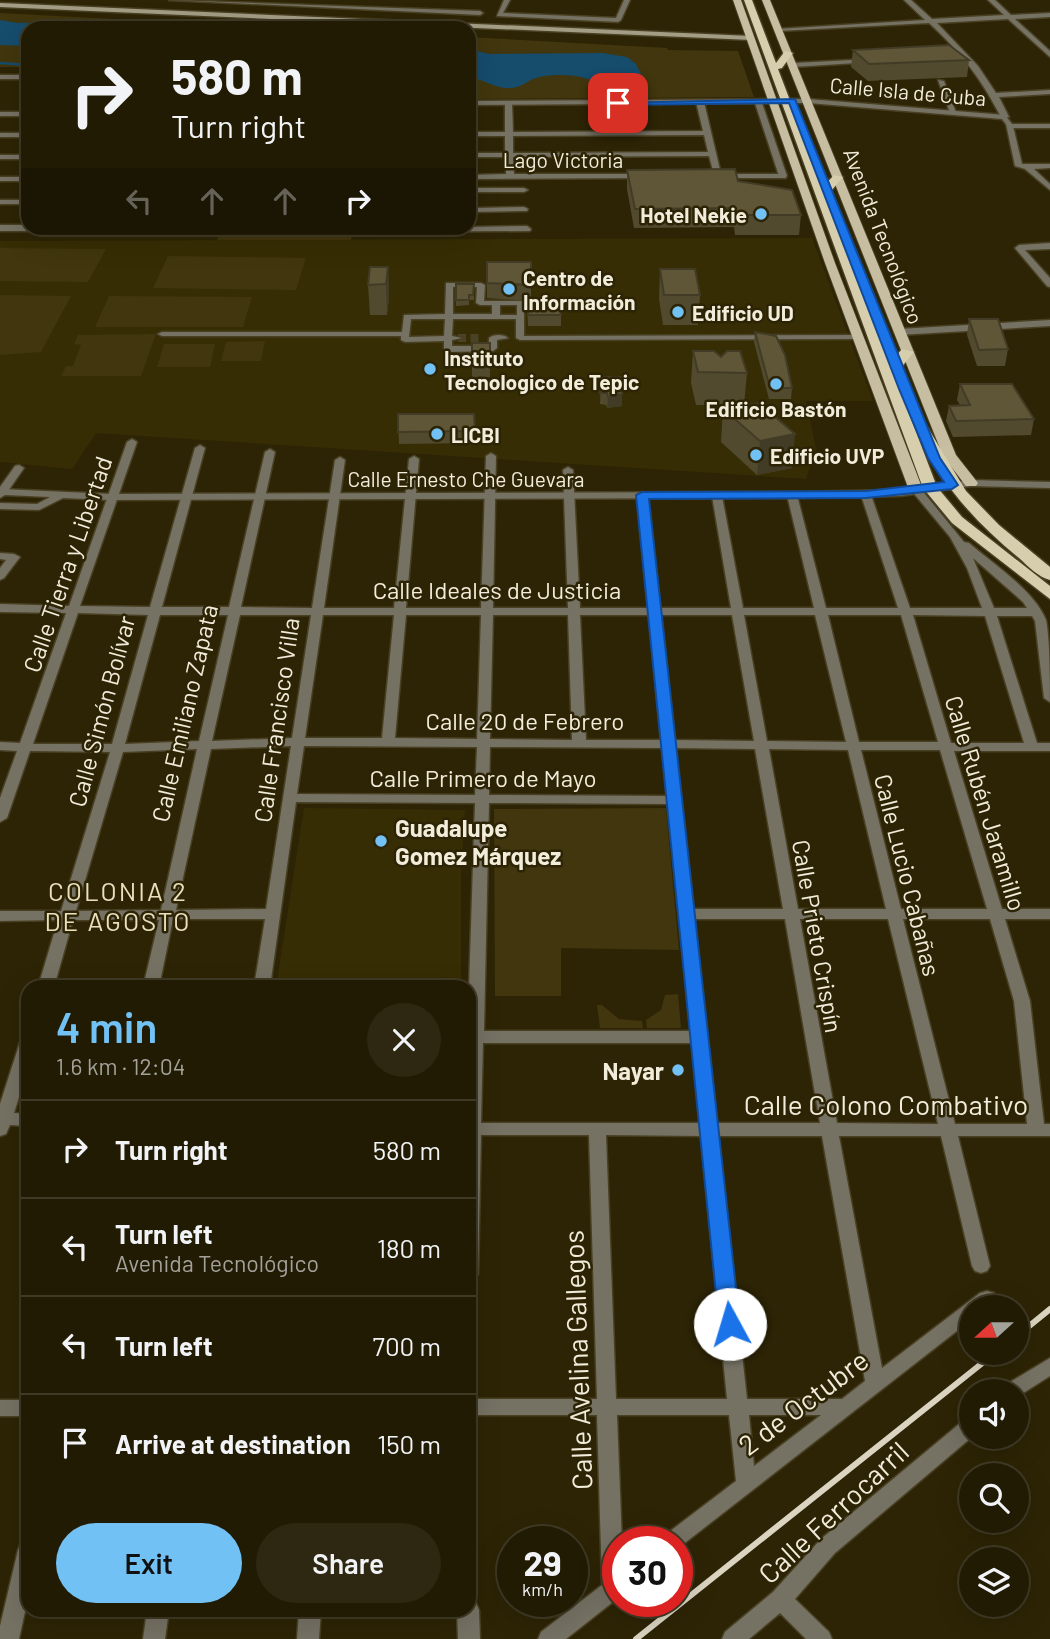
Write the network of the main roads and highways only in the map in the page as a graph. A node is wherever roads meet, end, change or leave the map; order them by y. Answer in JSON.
{"nodes":[{"id":1,"x":737,"y":0,"type":"edge"},
{"id":2,"x":748,"y":0,"type":"edge"},
{"id":3,"x":755,"y":0,"type":"edge"},
{"id":4,"x":766,"y":0,"type":"edge"},
{"id":5,"x":4,"y":5,"type":"edge"},
{"id":6,"x":348,"y":21,"type":"edge"},
{"id":7,"x":476,"y":28,"type":"edge"},
{"id":8,"x":752,"y":43,"type":"junction"},
{"id":9,"x":788,"y":53,"type":"junction"},
{"id":10,"x":768,"y":62,"type":"junction"},
{"id":11,"x":779,"y":66,"type":"junction"},
{"id":12,"x":784,"y":105,"type":"junction"},
{"id":13,"x":792,"y":137,"type":"junction"},
{"id":14,"x":793,"y":155,"type":"junction"},
{"id":15,"x":807,"y":162,"type":"junction"},
{"id":16,"x":838,"y":177,"type":"junction"},
{"id":17,"x":827,"y":189,"type":"junction"},
{"id":18,"x":843,"y":296,"type":"junction"},
{"id":19,"x":862,"y":309,"type":"junction"},
{"id":20,"x":907,"y":352,"type":"junction"},
{"id":21,"x":895,"y":366,"type":"junction"},
{"id":22,"x":971,"y":483,"type":"road end"},
{"id":23,"x":923,"y":489,"type":"junction"},
{"id":24,"x":1050,"y":575,"type":"edge"},
{"id":25,"x":1050,"y":594,"type":"edge"}],
"edges":[{"from":1,"to":8,"type":"main road","name":"Avenida Tecnológico"},
{"from":2,"to":10,"type":"highway","name":"Avenida Tecnológico"},
{"from":3,"to":11,"type":"highway","name":"Avenida Tecnológico"},
{"from":4,"to":9,"type":"main road","name":"Avenida Tecnológico"},
{"from":5,"to":6,"type":"main road"},
{"from":7,"to":8,"type":"main road"},
{"from":8,"to":10,"type":"highway"},
{"from":8,"to":12,"type":"main road","name":"Avenida Tecnológico"},
{"from":9,"to":11,"type":"highway"},
{"from":9,"to":16,"type":"main road","name":"Avenida Tecnológico"},
{"from":10,"to":12,"type":"highway","name":"Avenida Tecnológico"},
{"from":11,"to":12,"type":"highway","name":"Avenida Tecnológico"},
{"from":12,"to":13,"type":"main road","name":"Avenida Tecnológico"},
{"from":12,"to":17,"type":"highway","name":"Avenida Tecnológico"},
{"from":13,"to":14,"type":"main road","name":"Avenida Tecnológico"},
{"from":13,"to":15,"type":"highway","name":"Avenida Tecnológico"},
{"from":14,"to":15,"type":"highway"},
{"from":14,"to":18,"type":"main road","name":"Avenida Tecnológico"},
{"from":15,"to":19,"type":"highway","name":"Avenida Tecnológico"},
{"from":16,"to":17,"type":"highway"},
{"from":16,"to":20,"type":"main road","name":"Avenida Tecnológico"},
{"from":17,"to":21,"type":"highway","name":"Avenida Tecnológico"},
{"from":18,"to":19,"type":"highway"},
{"from":18,"to":23,"type":"main road","name":"Avenida Tecnológico"},
{"from":19,"to":23,"type":"highway","name":"Avenida Tecnológico"},
{"from":20,"to":21,"type":"highway"},
{"from":20,"to":22,"type":"main road","name":"Avenida Tecnológico"},
{"from":21,"to":24,"type":"highway","name":"Avenida Tecnológico"},
{"from":23,"to":25,"type":"highway","name":"Avenida Tecnológico"}]}
